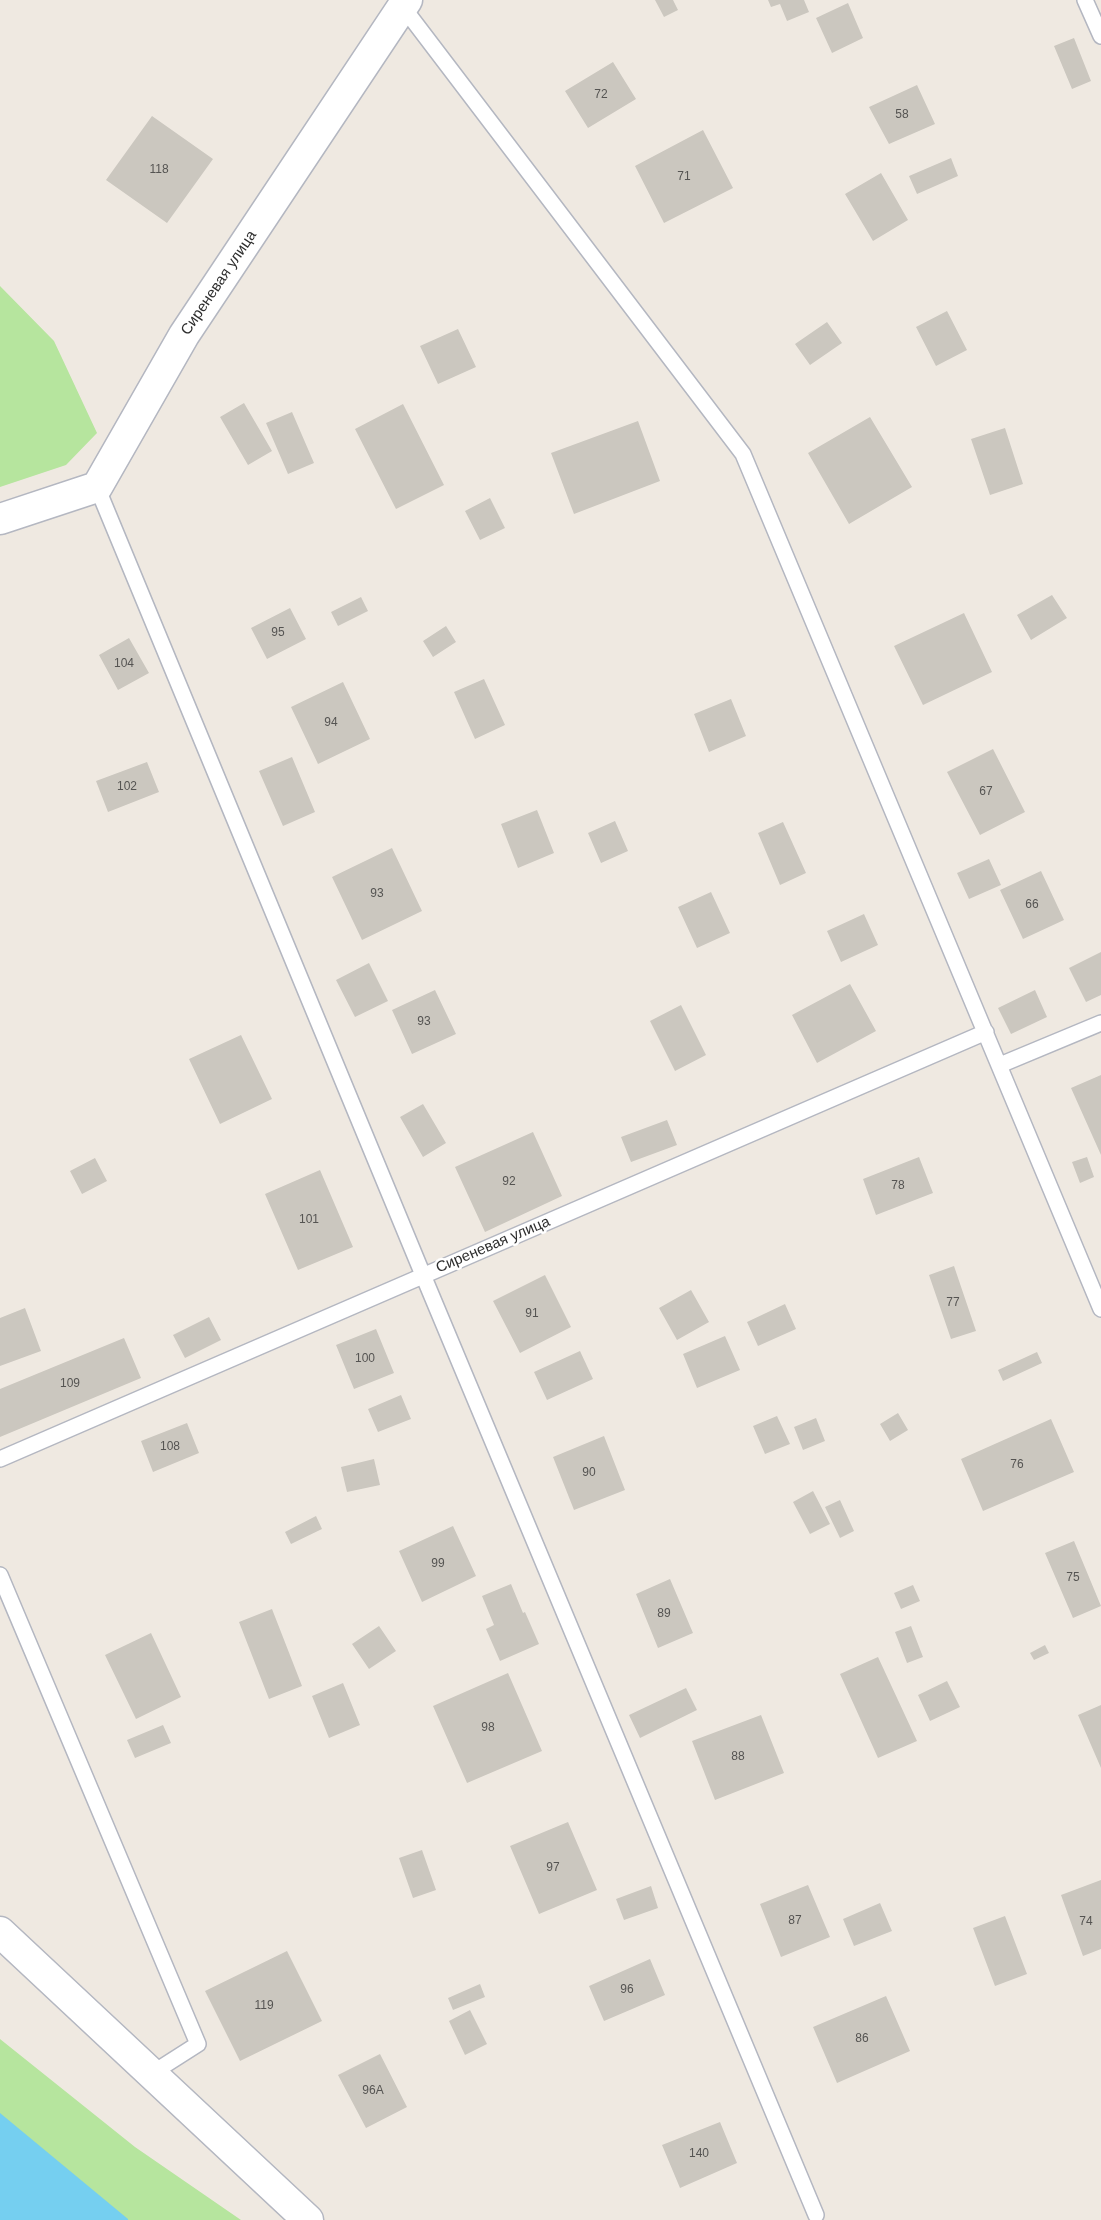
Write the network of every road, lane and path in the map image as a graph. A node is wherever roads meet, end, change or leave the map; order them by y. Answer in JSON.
{"nodes":[{"id":1,"x":1085,"y":0,"type":"edge"},
{"id":2,"x":405,"y":4,"type":"edge"},
{"id":3,"x":1101,"y":36,"type":"edge"},
{"id":4,"x":97,"y":487,"type":"junction"},
{"id":5,"x":0,"y":519,"type":"edge"},
{"id":6,"x":1101,"y":1023,"type":"edge"},
{"id":7,"x":986,"y":1032,"type":"junction"},
{"id":8,"x":1000,"y":1065,"type":"junction"},
{"id":9,"x":423,"y":1275,"type":"junction"},
{"id":10,"x":1101,"y":1309,"type":"edge"},
{"id":11,"x":0,"y":1459,"type":"edge"},
{"id":12,"x":0,"y":1575,"type":"edge"},
{"id":13,"x":0,"y":1932,"type":"edge"},
{"id":14,"x":151,"y":2074,"type":"junction"},
{"id":15,"x":816,"y":2215,"type":"dead end"},
{"id":16,"x":308,"y":2220,"type":"edge"}],
"edges":[{"from":1,"to":3,"type":"lane"},
{"from":2,"to":4,"type":"street","name":"Сиреневая улица"},
{"from":2,"to":7,"type":"lane"},
{"from":4,"to":5,"type":"street"},
{"from":4,"to":9,"type":"lane"},
{"from":6,"to":8,"type":"lane"},
{"from":7,"to":8,"type":"lane"},
{"from":7,"to":9,"type":"lane","name":"Сиреневая улица"},
{"from":8,"to":10,"type":"lane"},
{"from":9,"to":11,"type":"lane","name":"Сиреневая улица"},
{"from":9,"to":15,"type":"lane"},
{"from":12,"to":14,"type":"lane"},
{"from":13,"to":14,"type":"street"},
{"from":14,"to":16,"type":"street"}]}
